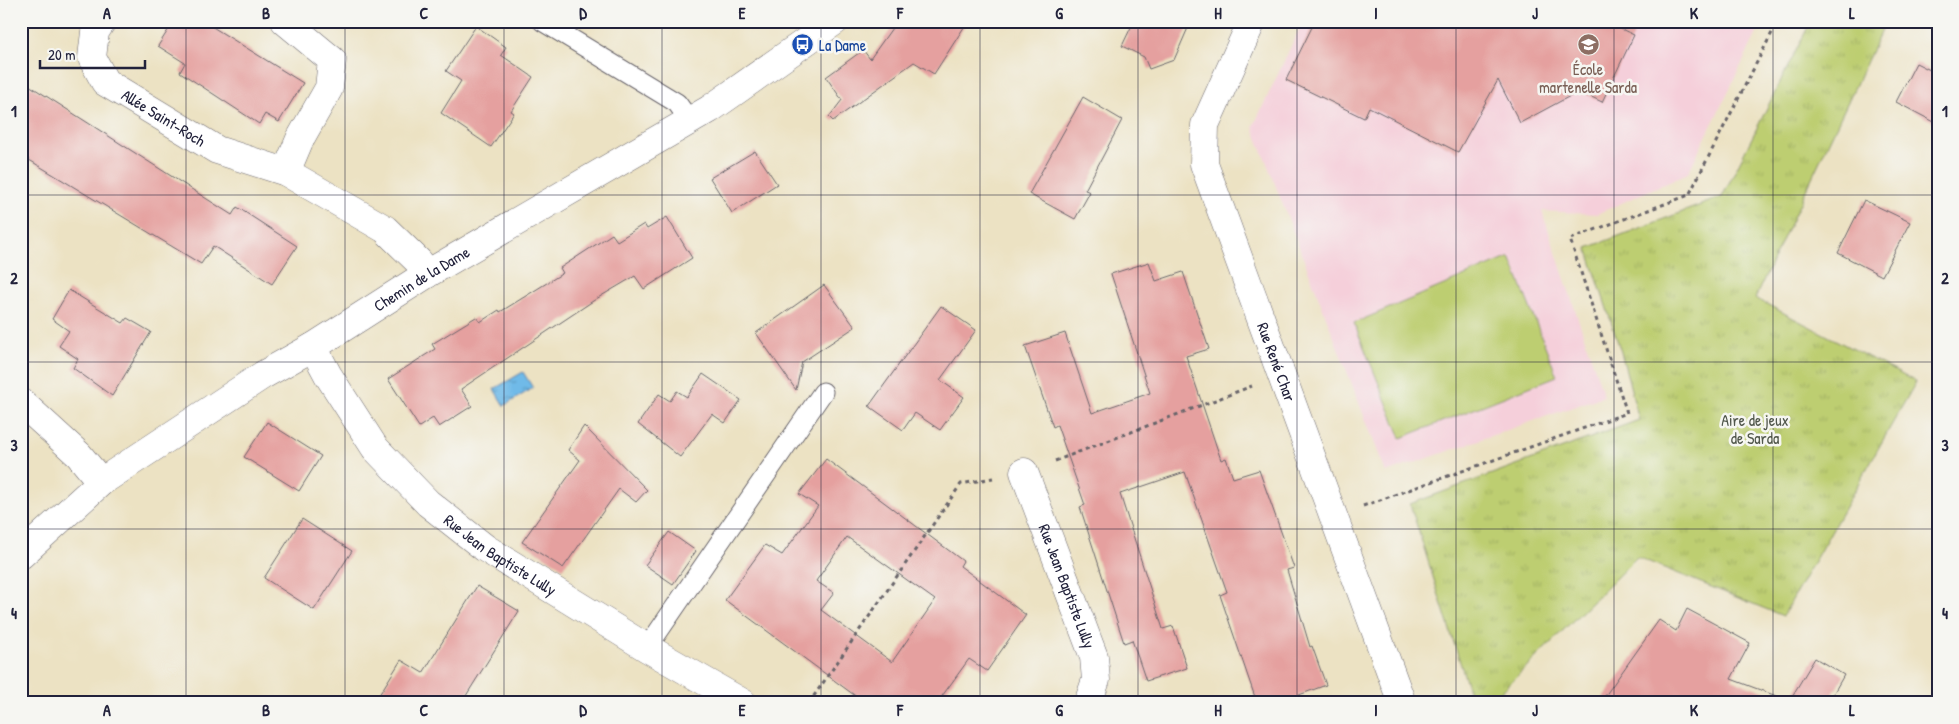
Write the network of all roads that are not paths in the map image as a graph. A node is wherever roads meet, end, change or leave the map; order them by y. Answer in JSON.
{"nodes":[{"id":1,"x":102,"y":21,"type":"edge"},
{"id":2,"x":285,"y":21,"type":"edge"},
{"id":3,"x":542,"y":21,"type":"edge"},
{"id":4,"x":835,"y":21,"type":"edge"},
{"id":5,"x":1252,"y":21,"type":"edge"},
{"id":6,"x":690,"y":121,"type":"junction"},
{"id":7,"x":286,"y":172,"type":"junction"},
{"id":8,"x":427,"y":274,"type":"junction"},
{"id":9,"x":313,"y":347,"type":"junction"},
{"id":10,"x":822,"y":392,"type":"dead end"},
{"id":11,"x":21,"y":402,"type":"edge"},
{"id":12,"x":1024,"y":472,"type":"dead end"},
{"id":13,"x":101,"y":482,"type":"junction"},
{"id":14,"x":21,"y":555,"type":"edge"},
{"id":15,"x":647,"y":648,"type":"junction"},
{"id":16,"x":743,"y":703,"type":"edge"},
{"id":17,"x":1088,"y":703,"type":"edge"},
{"id":18,"x":1402,"y":703,"type":"edge"}],
"edges":[{"from":1,"to":7,"type":"street","name":"Allée Saint-Roch"},
{"from":2,"to":7,"type":"street"},
{"from":3,"to":6,"type":"lane"},
{"from":4,"to":6,"type":"street","name":"Chemin de la Dame"},
{"from":5,"to":18,"type":"street","name":"Rue René Char"},
{"from":6,"to":8,"type":"street","name":"Chemin de la Dame"},
{"from":7,"to":8,"type":"street","name":"Allée Saint-Roch"},
{"from":8,"to":9,"type":"street","name":"Chemin de la Dame"},
{"from":9,"to":13,"type":"street","name":"Chemin de la Dame"},
{"from":9,"to":15,"type":"street","name":"Rue Jean Baptiste Lully"},
{"from":10,"to":15,"type":"lane"},
{"from":11,"to":13,"type":"street"},
{"from":12,"to":17,"type":"street","name":"Rue Jean Baptiste Lully"},
{"from":13,"to":14,"type":"street","name":"Chemin de la Dame"},
{"from":15,"to":16,"type":"street","name":"Rue Jean Baptiste Lully"}]}
